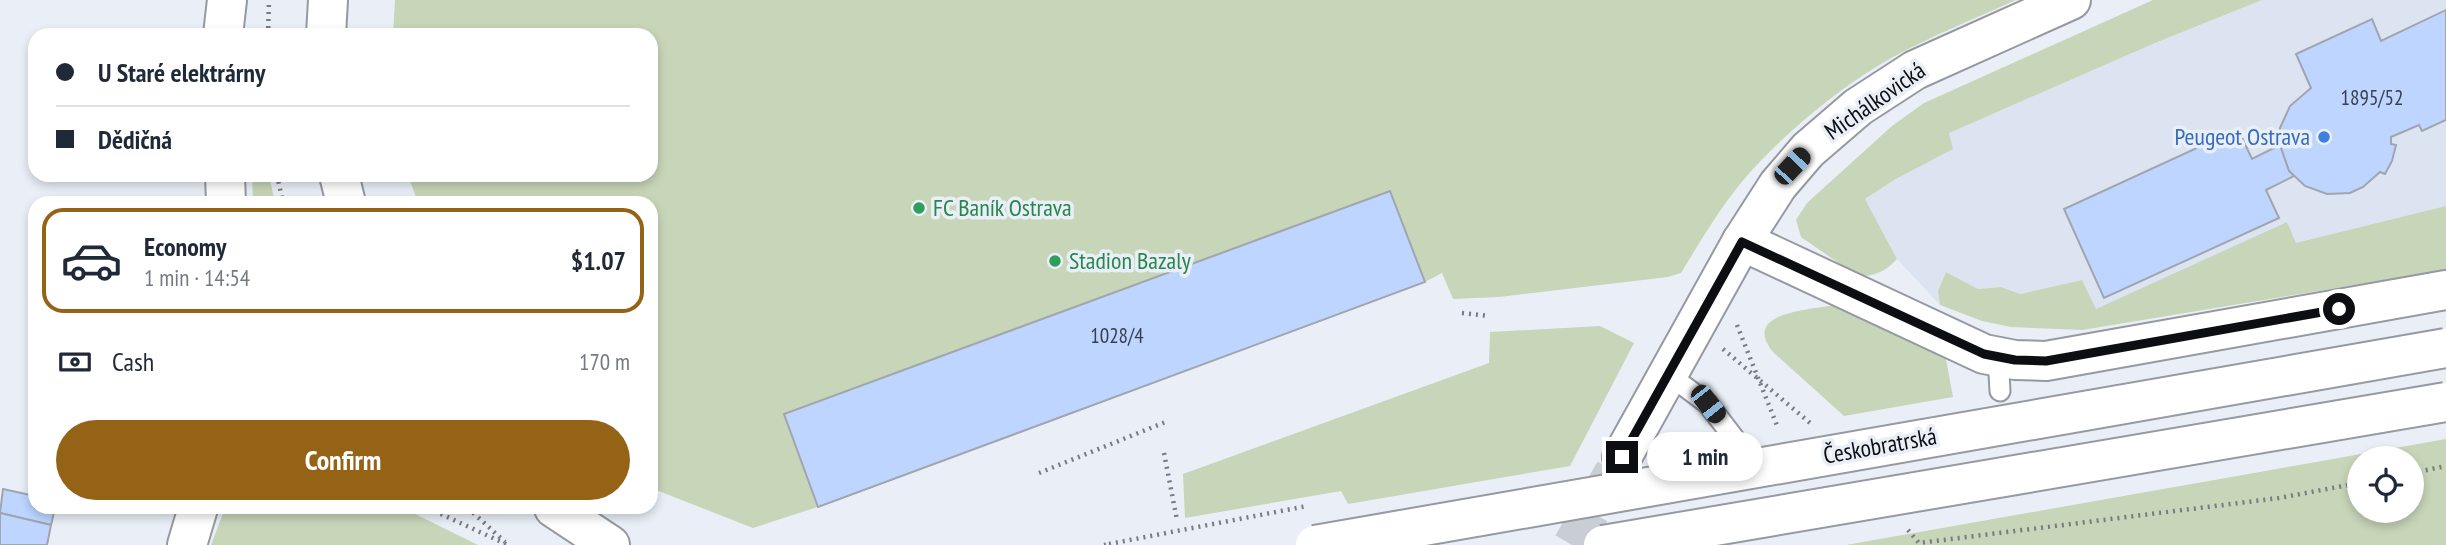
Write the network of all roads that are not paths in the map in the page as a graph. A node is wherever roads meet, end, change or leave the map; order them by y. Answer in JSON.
{"nodes":[{"id":1,"x":227,"y":0,"type":"edge"},
{"id":2,"x":328,"y":0,"type":"edge"},
{"id":3,"x":2071,"y":0,"type":"edge"},
{"id":4,"x":224,"y":28,"type":"edge"},
{"id":5,"x":326,"y":28,"type":"edge"},
{"id":6,"x":1742,"y":242,"type":"junction"},
{"id":7,"x":2446,"y":290,"type":"edge"},
{"id":8,"x":2446,"y":348,"type":"edge"},
{"id":9,"x":1668,"y":374,"type":"junction"},
{"id":10,"x":2446,"y":402,"type":"edge"},
{"id":11,"x":1734,"y":438,"type":"dead end"},
{"id":12,"x":1622,"y":457,"type":"tunnel mouth"},
{"id":13,"x":196,"y":514,"type":"edge"},
{"id":14,"x":563,"y":514,"type":"edge"},
{"id":15,"x":187,"y":545,"type":"edge"},
{"id":16,"x":610,"y":545,"type":"edge"},
{"id":17,"x":1315,"y":545,"type":"edge"},
{"id":18,"x":1603,"y":545,"type":"edge"}],
"edges":[{"from":1,"to":4,"type":"street"},
{"from":2,"to":5,"type":"street"},
{"from":3,"to":6,"type":"street","name":"Michálkovická"},
{"from":6,"to":7,"type":"street"},
{"from":6,"to":9,"type":"street","name":"Michálkovická"},
{"from":8,"to":17,"type":"street","name":"Českobratrská","bridge":true},
{"from":9,"to":11,"type":"lane"},
{"from":9,"to":12,"type":"street","name":"Michálkovická"},
{"from":10,"to":18,"type":"street","name":"Českobratrská","bridge":true},
{"from":13,"to":15,"type":"street"},
{"from":14,"to":16,"type":"street"}]}
